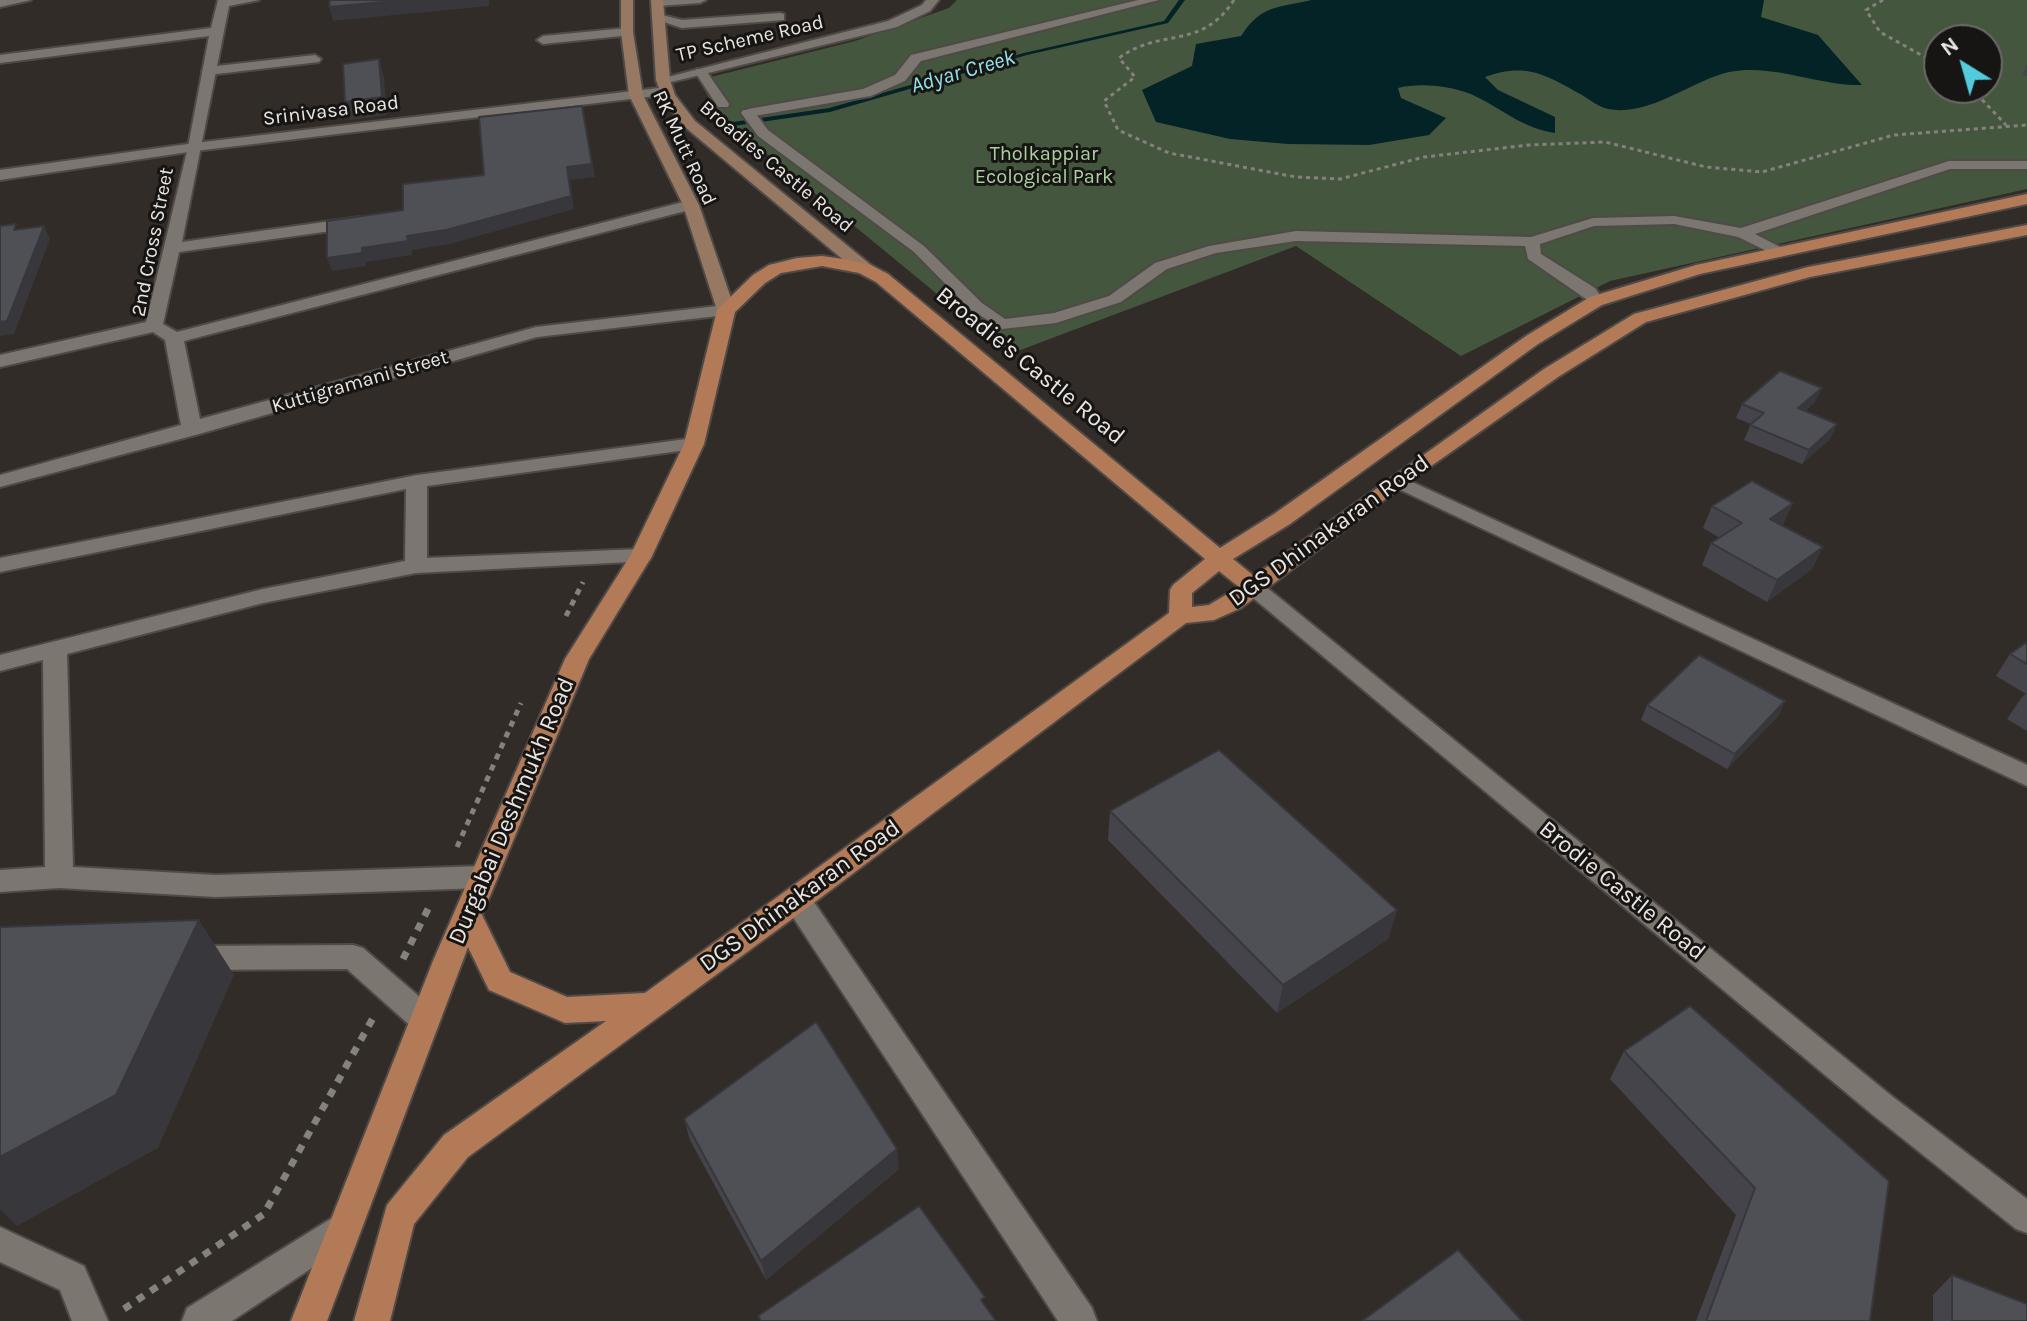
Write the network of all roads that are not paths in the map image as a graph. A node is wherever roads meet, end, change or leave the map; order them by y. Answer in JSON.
{"nodes":[{"id":1,"x":25,"y":0,"type":"edge"},
{"id":2,"x":253,"y":0,"type":"edge"},
{"id":3,"x":627,"y":0,"type":"edge"},
{"id":4,"x":700,"y":0,"type":"edge"},
{"id":5,"x":933,"y":0,"type":"edge"},
{"id":6,"x":1153,"y":0,"type":"edge"},
{"id":7,"x":658,"y":1,"type":"edge"},
{"id":8,"x":224,"y":2,"type":"edge"},
{"id":9,"x":0,"y":3,"type":"edge"},
{"id":10,"x":780,"y":17,"type":"dead end"},
{"id":11,"x":658,"y":18,"type":"junction"},
{"id":12,"x":218,"y":31,"type":"junction"},
{"id":13,"x":627,"y":32,"type":"junction"},
{"id":14,"x":543,"y":40,"type":"dead end"},
{"id":15,"x":0,"y":59,"type":"edge"},
{"id":16,"x":315,"y":59,"type":"dead end"},
{"id":17,"x":208,"y":71,"type":"junction"},
{"id":18,"x":701,"y":72,"type":"junction"},
{"id":19,"x":665,"y":86,"type":"junction"},
{"id":20,"x":636,"y":95,"type":"junction"},
{"id":21,"x":723,"y":104,"type":"dead end"},
{"id":22,"x":753,"y":119,"type":"joint"},
{"id":23,"x":195,"y":147,"type":"junction"},
{"id":24,"x":2027,"y":165,"type":"edge"},
{"id":25,"x":0,"y":175,"type":"edge"},
{"id":26,"x":2027,"y":199,"type":"edge"},
{"id":27,"x":691,"y":205,"type":"junction"},
{"id":28,"x":383,"y":219,"type":"edge"},
{"id":29,"x":2027,"y":230,"type":"edge"},
{"id":30,"x":1742,"y":233,"type":"junction"},
{"id":31,"x":1532,"y":242,"type":"junction"},
{"id":32,"x":173,"y":248,"type":"junction"},
{"id":33,"x":1779,"y":252,"type":"junction"},
{"id":34,"x":865,"y":269,"type":"junction"},
{"id":35,"x":1596,"y":301,"type":"junction"},
{"id":36,"x":726,"y":310,"type":"junction"},
{"id":37,"x":154,"y":326,"type":"junction"},
{"id":38,"x":174,"y":338,"type":"junction"},
{"id":39,"x":0,"y":361,"type":"edge"},
{"id":40,"x":192,"y":430,"type":"junction"},
{"id":41,"x":694,"y":444,"type":"junction"},
{"id":42,"x":0,"y":481,"type":"edge"},
{"id":43,"x":417,"y":481,"type":"junction"},
{"id":44,"x":1397,"y":481,"type":"junction"},
{"id":45,"x":641,"y":556,"type":"junction"},
{"id":46,"x":1220,"y":560,"type":"junction"},
{"id":47,"x":0,"y":565,"type":"edge"},
{"id":48,"x":416,"y":566,"type":"junction"},
{"id":49,"x":1253,"y":587,"type":"junction"},
{"id":50,"x":1180,"y":616,"type":"junction"},
{"id":51,"x":55,"y":651,"type":"junction"},
{"id":52,"x":0,"y":663,"type":"edge"},
{"id":53,"x":2027,"y":776,"type":"edge"},
{"id":54,"x":59,"y":877,"type":"junction"},
{"id":55,"x":483,"y":877,"type":"junction"},
{"id":56,"x":0,"y":881,"type":"edge"},
{"id":57,"x":797,"y":900,"type":"junction"},
{"id":58,"x":468,"y":916,"type":"junction"},
{"id":59,"x":166,"y":958,"type":"edge"},
{"id":60,"x":646,"y":1006,"type":"junction"},
{"id":61,"x":425,"y":1020,"type":"junction"},
{"id":62,"x":2027,"y":1218,"type":"edge"},
{"id":63,"x":345,"y":1226,"type":"junction"},
{"id":64,"x":0,"y":1244,"type":"edge"},
{"id":65,"x":90,"y":1321,"type":"edge"},
{"id":66,"x":200,"y":1321,"type":"edge"},
{"id":67,"x":309,"y":1321,"type":"edge"},
{"id":68,"x":372,"y":1321,"type":"edge"},
{"id":69,"x":1079,"y":1321,"type":"edge"}],
"edges":[{"from":1,"to":9,"type":"street"},
{"from":2,"to":8,"type":"street"},
{"from":3,"to":13,"type":"main road","name":"RK Mutt Road"},
{"from":4,"to":7,"type":"lane"},
{"from":5,"to":18,"type":"street","name":"TP Scheme Road"},
{"from":6,"to":22,"type":"street"},
{"from":7,"to":11,"type":"main road","name":"RK Mutt Road"},
{"from":8,"to":12,"type":"street","name":"2nd Cross Street"},
{"from":10,"to":11,"type":"street"},
{"from":11,"to":19,"type":"main road","name":"RK Mutt Road"},
{"from":12,"to":15,"type":"street"},
{"from":12,"to":17,"type":"street","name":"2nd Cross Street"},
{"from":13,"to":14,"type":"lane"},
{"from":13,"to":20,"type":"main road","name":"RK Mutt Road"},
{"from":16,"to":17,"type":"lane"},
{"from":17,"to":23,"type":"street","name":"2nd Cross Street"},
{"from":18,"to":19,"type":"street","name":"TP Scheme Road"},
{"from":18,"to":21,"type":"lane"},
{"from":19,"to":20,"type":"street","name":"Srinivasa Road"},
{"from":19,"to":34,"type":"main road","name":"Broadies Castle Road"},
{"from":20,"to":23,"type":"street","name":"Srinivasa Road"},
{"from":20,"to":27,"type":"main road","name":"RK Mutt Road"},
{"from":22,"to":31,"type":"lane"},
{"from":23,"to":25,"type":"street","name":"Srinivasa Road"},
{"from":23,"to":32,"type":"street","name":"2nd Cross Street"},
{"from":24,"to":30,"type":"lane"},
{"from":26,"to":33,"type":"main road","name":"DGS Dhinakaran Road"},
{"from":27,"to":36,"type":"main road","name":"RK Mutt Road"},
{"from":27,"to":38,"type":"street"},
{"from":28,"to":32,"type":"street"},
{"from":29,"to":44,"type":"main road","name":"DGS Dhinakaran Road"},
{"from":30,"to":31,"type":"lane"},
{"from":30,"to":33,"type":"lane"},
{"from":31,"to":35,"type":"lane"},
{"from":32,"to":37,"type":"street","name":"2nd Cross Street"},
{"from":33,"to":35,"type":"main road","name":"DGS Dhinakaran Road"},
{"from":34,"to":36,"type":"main road","name":"Broadie's Castle Road"},
{"from":34,"to":46,"type":"main road","name":"Broadie's Castle Road"},
{"from":35,"to":46,"type":"main road","name":"DGS Dhinakaran Road"},
{"from":36,"to":40,"type":"street","name":"Kuttigramani Street"},
{"from":36,"to":41,"type":"main road","name":"Durgabai Deshmukh Road"},
{"from":37,"to":38,"type":"street","name":"2nd Cross Street"},
{"from":37,"to":39,"type":"street"},
{"from":38,"to":40,"type":"street","name":"2nd Cross Street"},
{"from":40,"to":42,"type":"street","name":"Kuttigramani Street"},
{"from":41,"to":43,"type":"street"},
{"from":41,"to":45,"type":"main road","name":"Durgabai Deshmukh Road"},
{"from":43,"to":47,"type":"street"},
{"from":43,"to":48,"type":"street"},
{"from":44,"to":49,"type":"main road","name":"DGS Dhinakaran Road"},
{"from":44,"to":53,"type":"street"},
{"from":45,"to":48,"type":"street"},
{"from":45,"to":55,"type":"main road","name":"Durgabai Deshmukh Road"},
{"from":46,"to":49,"type":"main road","name":"Brodie Castle Road"},
{"from":46,"to":50,"type":"main road"},
{"from":48,"to":51,"type":"street"},
{"from":49,"to":50,"type":"main road","name":"DGS Dhinakaran Road"},
{"from":49,"to":62,"type":"lane","name":"Brodie Castle Road"},
{"from":50,"to":57,"type":"main road","name":"DGS Dhinakaran Road"},
{"from":51,"to":52,"type":"street"},
{"from":51,"to":54,"type":"street"},
{"from":54,"to":55,"type":"street"},
{"from":54,"to":56,"type":"street"},
{"from":55,"to":58,"type":"main road","name":"Durgabai Deshmukh Road"},
{"from":57,"to":60,"type":"main road","name":"DGS Dhinakaran Road"},
{"from":57,"to":69,"type":"street"},
{"from":58,"to":60,"type":"main road"},
{"from":58,"to":61,"type":"main road","name":"Durgabai Deshmukh Road"},
{"from":59,"to":61,"type":"street"},
{"from":60,"to":68,"type":"main road"},
{"from":61,"to":63,"type":"main road","name":"Durgabai Deshmukh Road"},
{"from":63,"to":66,"type":"street"},
{"from":63,"to":67,"type":"main road","name":"Durgabai Deshmukh Road"},
{"from":64,"to":65,"type":"street"}]}
